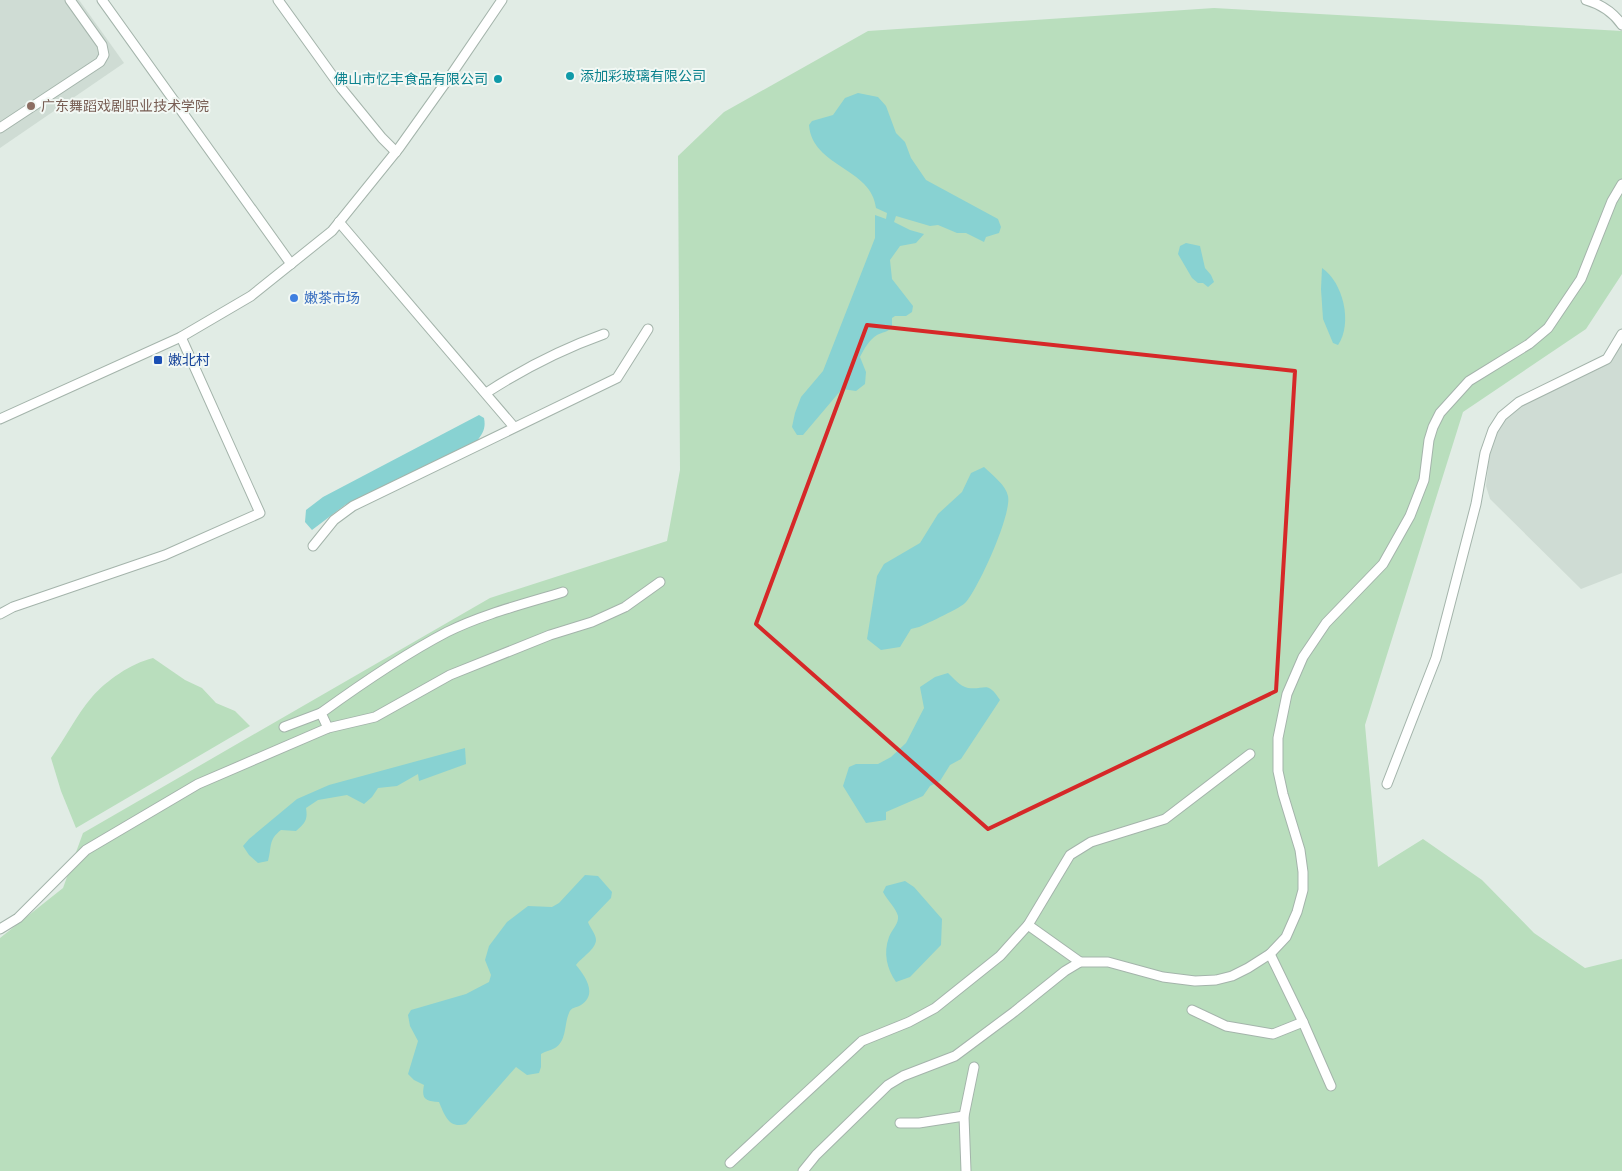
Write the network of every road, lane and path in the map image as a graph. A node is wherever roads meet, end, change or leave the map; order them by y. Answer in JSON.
{"nodes":[{"id":1,"x":70,"y":0,"type":"edge"},
{"id":2,"x":102,"y":0,"type":"edge"},
{"id":3,"x":278,"y":0,"type":"edge"},
{"id":4,"x":502,"y":0,"type":"edge"},
{"id":5,"x":1586,"y":0,"type":"edge"},
{"id":6,"x":1622,"y":25,"type":"edge"},
{"id":7,"x":0,"y":128,"type":"edge"},
{"id":8,"x":396,"y":152,"type":"junction"},
{"id":9,"x":1622,"y":184,"type":"edge"},
{"id":10,"x":339,"y":222,"type":"junction"},
{"id":11,"x":291,"y":264,"type":"junction"},
{"id":12,"x":648,"y":328,"type":"dead end"},
{"id":13,"x":604,"y":334,"type":"dead end"},
{"id":14,"x":1622,"y":334,"type":"edge"},
{"id":15,"x":181,"y":337,"type":"junction"},
{"id":16,"x":486,"y":393,"type":"junction"},
{"id":17,"x":0,"y":419,"type":"edge"},
{"id":18,"x":514,"y":427,"type":"junction"},
{"id":19,"x":314,"y":546,"type":"dead end"},
{"id":20,"x":660,"y":582,"type":"dead end"},
{"id":21,"x":563,"y":592,"type":"dead end"},
{"id":22,"x":0,"y":614,"type":"edge"},
{"id":23,"x":321,"y":713,"type":"junction"},
{"id":24,"x":284,"y":727,"type":"dead end"},
{"id":25,"x":328,"y":728,"type":"junction"},
{"id":26,"x":1250,"y":754,"type":"dead end"},
{"id":27,"x":1387,"y":784,"type":"dead end"},
{"id":28,"x":1028,"y":925,"type":"junction"},
{"id":29,"x":0,"y":929,"type":"edge"},
{"id":30,"x":1270,"y":954,"type":"junction"},
{"id":31,"x":1080,"y":962,"type":"junction"},
{"id":32,"x":1192,"y":1010,"type":"dead end"},
{"id":33,"x":1303,"y":1022,"type":"junction"},
{"id":34,"x":974,"y":1067,"type":"dead end"},
{"id":35,"x":1331,"y":1086,"type":"dead end"},
{"id":36,"x":964,"y":1116,"type":"junction"},
{"id":37,"x":900,"y":1123,"type":"dead end"},
{"id":38,"x":730,"y":1163,"type":"dead end"},
{"id":39,"x":803,"y":1171,"type":"edge"},
{"id":40,"x":966,"y":1171,"type":"edge"}],
"edges":[{"from":1,"to":7,"type":"street"},
{"from":2,"to":11,"type":"street"},
{"from":3,"to":8,"type":"street"},
{"from":4,"to":8,"type":"street"},
{"from":5,"to":6,"type":"street"},
{"from":8,"to":10,"type":"street"},
{"from":9,"to":30,"type":"street"},
{"from":10,"to":11,"type":"street"},
{"from":10,"to":16,"type":"street"},
{"from":11,"to":15,"type":"street"},
{"from":12,"to":18,"type":"street"},
{"from":13,"to":16,"type":"street"},
{"from":14,"to":27,"type":"street"},
{"from":15,"to":17,"type":"street"},
{"from":15,"to":22,"type":"street"},
{"from":16,"to":18,"type":"street"},
{"from":18,"to":19,"type":"street"},
{"from":20,"to":25,"type":"street"},
{"from":21,"to":23,"type":"street"},
{"from":23,"to":24,"type":"street"},
{"from":23,"to":25,"type":"street"},
{"from":25,"to":29,"type":"street"},
{"from":26,"to":28,"type":"street"},
{"from":28,"to":31,"type":"street"},
{"from":28,"to":38,"type":"street"},
{"from":30,"to":31,"type":"street"},
{"from":30,"to":33,"type":"street"},
{"from":31,"to":39,"type":"street"},
{"from":32,"to":33,"type":"street"},
{"from":33,"to":35,"type":"street"},
{"from":34,"to":36,"type":"street"},
{"from":36,"to":37,"type":"street"},
{"from":36,"to":40,"type":"street"}]}
